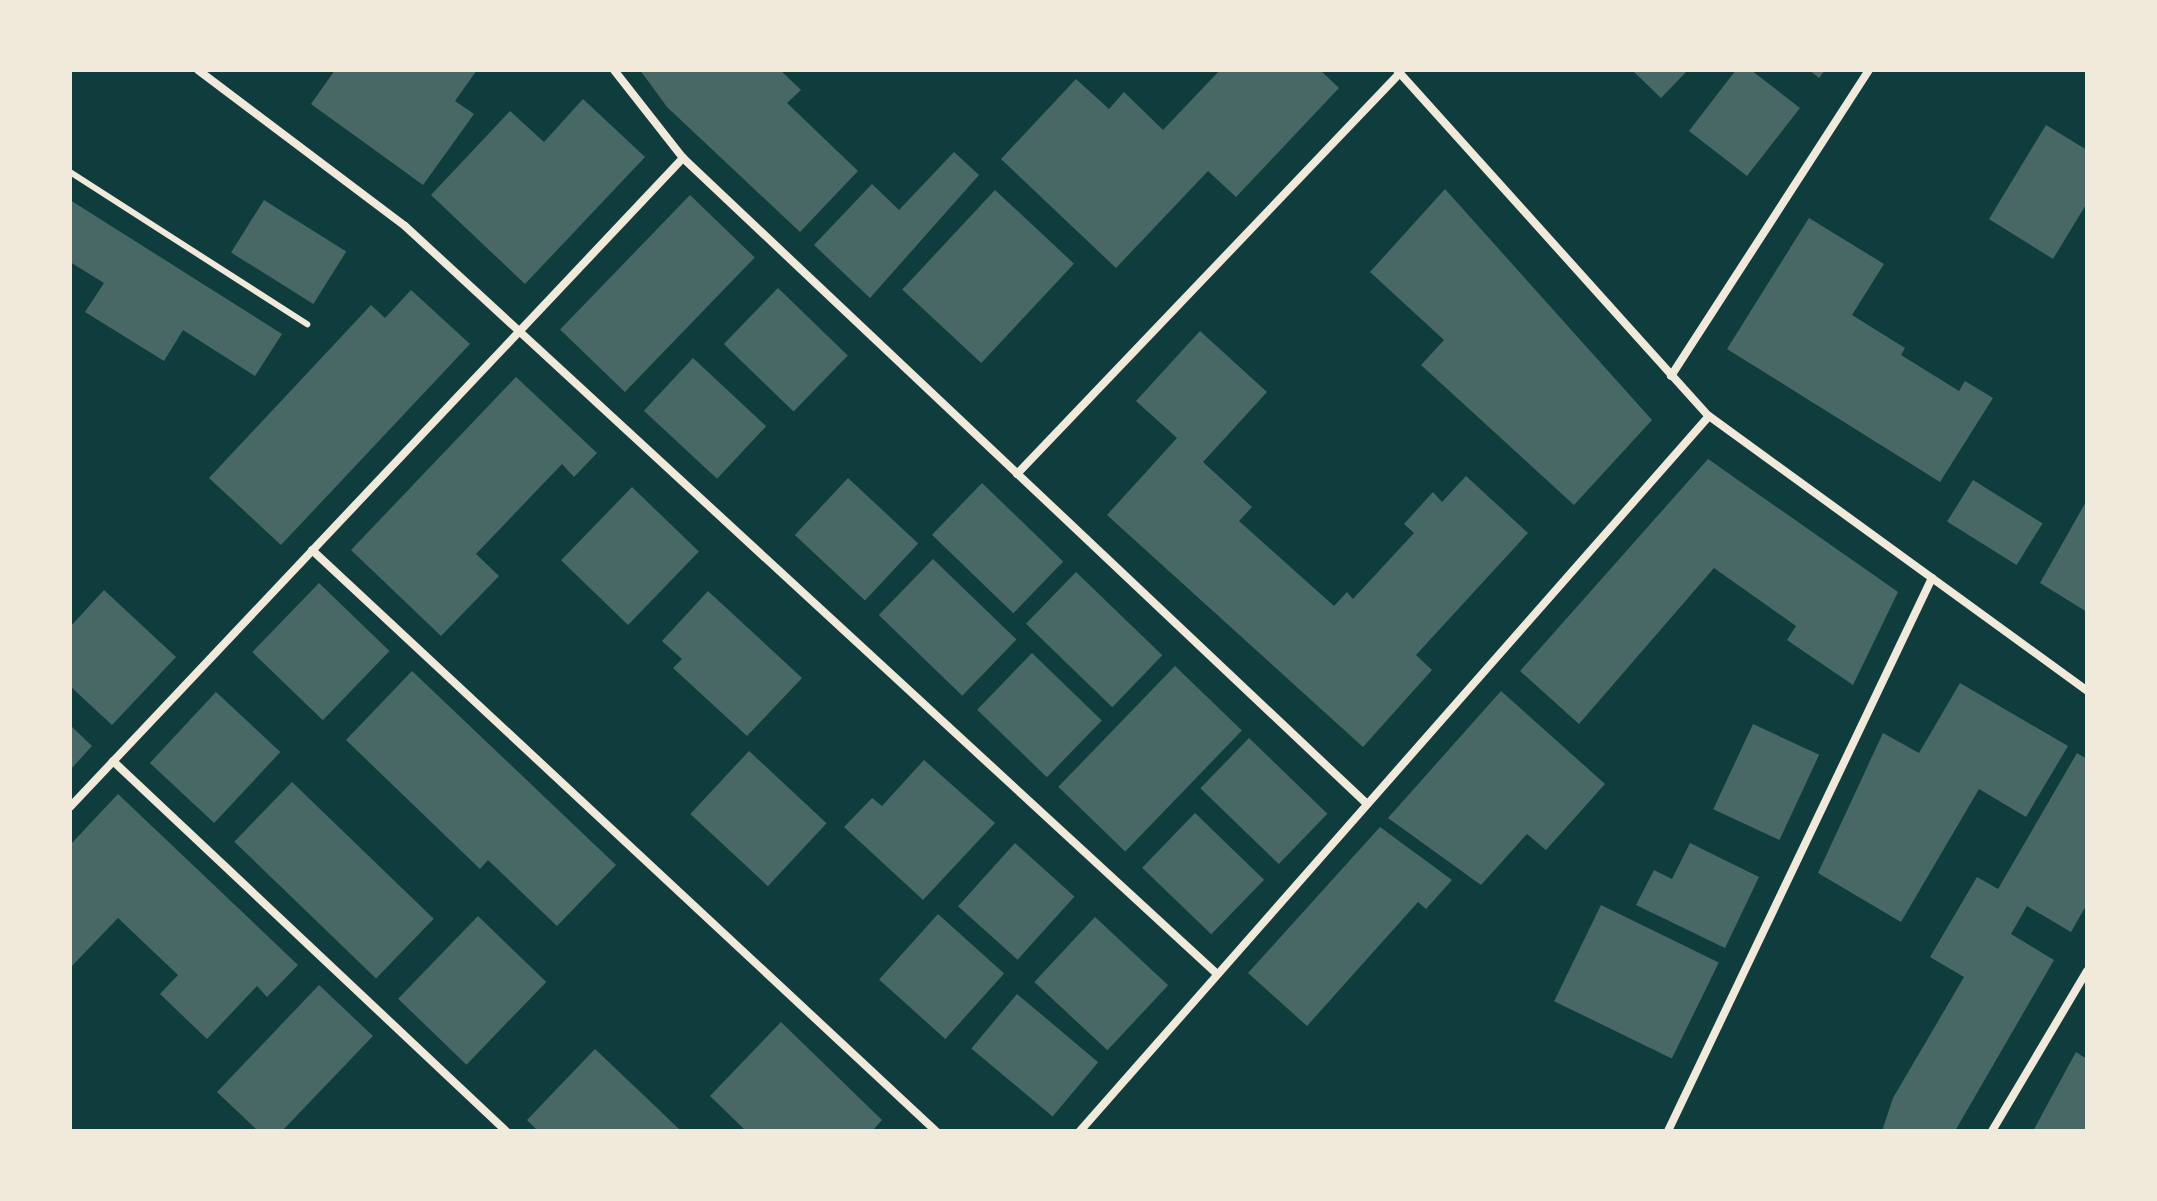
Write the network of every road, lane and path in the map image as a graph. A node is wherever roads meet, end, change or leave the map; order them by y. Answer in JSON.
{"nodes":[{"id":1,"x":198,"y":70,"type":"edge"},
{"id":2,"x":614,"y":70,"type":"edge"},
{"id":3,"x":1869,"y":70,"type":"edge"},
{"id":4,"x":1399,"y":72,"type":"edge"},
{"id":5,"x":683,"y":158,"type":"junction"},
{"id":6,"x":70,"y":172,"type":"edge"},
{"id":7,"x":307,"y":324,"type":"dead end"},
{"id":8,"x":518,"y":332,"type":"junction"},
{"id":9,"x":1671,"y":376,"type":"junction"},
{"id":10,"x":1709,"y":416,"type":"junction"},
{"id":11,"x":1017,"y":474,"type":"junction"},
{"id":12,"x":312,"y":550,"type":"junction"},
{"id":13,"x":1932,"y":578,"type":"junction"},
{"id":14,"x":2087,"y":691,"type":"edge"},
{"id":15,"x":113,"y":761,"type":"junction"},
{"id":16,"x":1365,"y":802,"type":"junction"},
{"id":17,"x":70,"y":807,"type":"edge"},
{"id":18,"x":2087,"y":971,"type":"edge"},
{"id":19,"x":1216,"y":973,"type":"junction"},
{"id":20,"x":506,"y":1131,"type":"edge"},
{"id":21,"x":936,"y":1131,"type":"edge"},
{"id":22,"x":1080,"y":1131,"type":"edge"},
{"id":23,"x":1668,"y":1131,"type":"edge"},
{"id":24,"x":1992,"y":1131,"type":"edge"}],
"edges":[{"from":1,"to":8,"type":"street"},
{"from":2,"to":5,"type":"street"},
{"from":3,"to":9,"type":"street"},
{"from":4,"to":9,"type":"street"},
{"from":4,"to":11,"type":"street"},
{"from":5,"to":8,"type":"street"},
{"from":5,"to":11,"type":"street"},
{"from":6,"to":7,"type":"lane"},
{"from":8,"to":12,"type":"street"},
{"from":8,"to":19,"type":"street"},
{"from":9,"to":10,"type":"street"},
{"from":10,"to":13,"type":"street"},
{"from":10,"to":16,"type":"street"},
{"from":11,"to":16,"type":"street"},
{"from":12,"to":15,"type":"street"},
{"from":12,"to":21,"type":"street"},
{"from":13,"to":14,"type":"street"},
{"from":13,"to":23,"type":"street"},
{"from":15,"to":17,"type":"street"},
{"from":15,"to":20,"type":"street"},
{"from":16,"to":19,"type":"street"},
{"from":18,"to":24,"type":"street"},
{"from":19,"to":22,"type":"street"}]}
